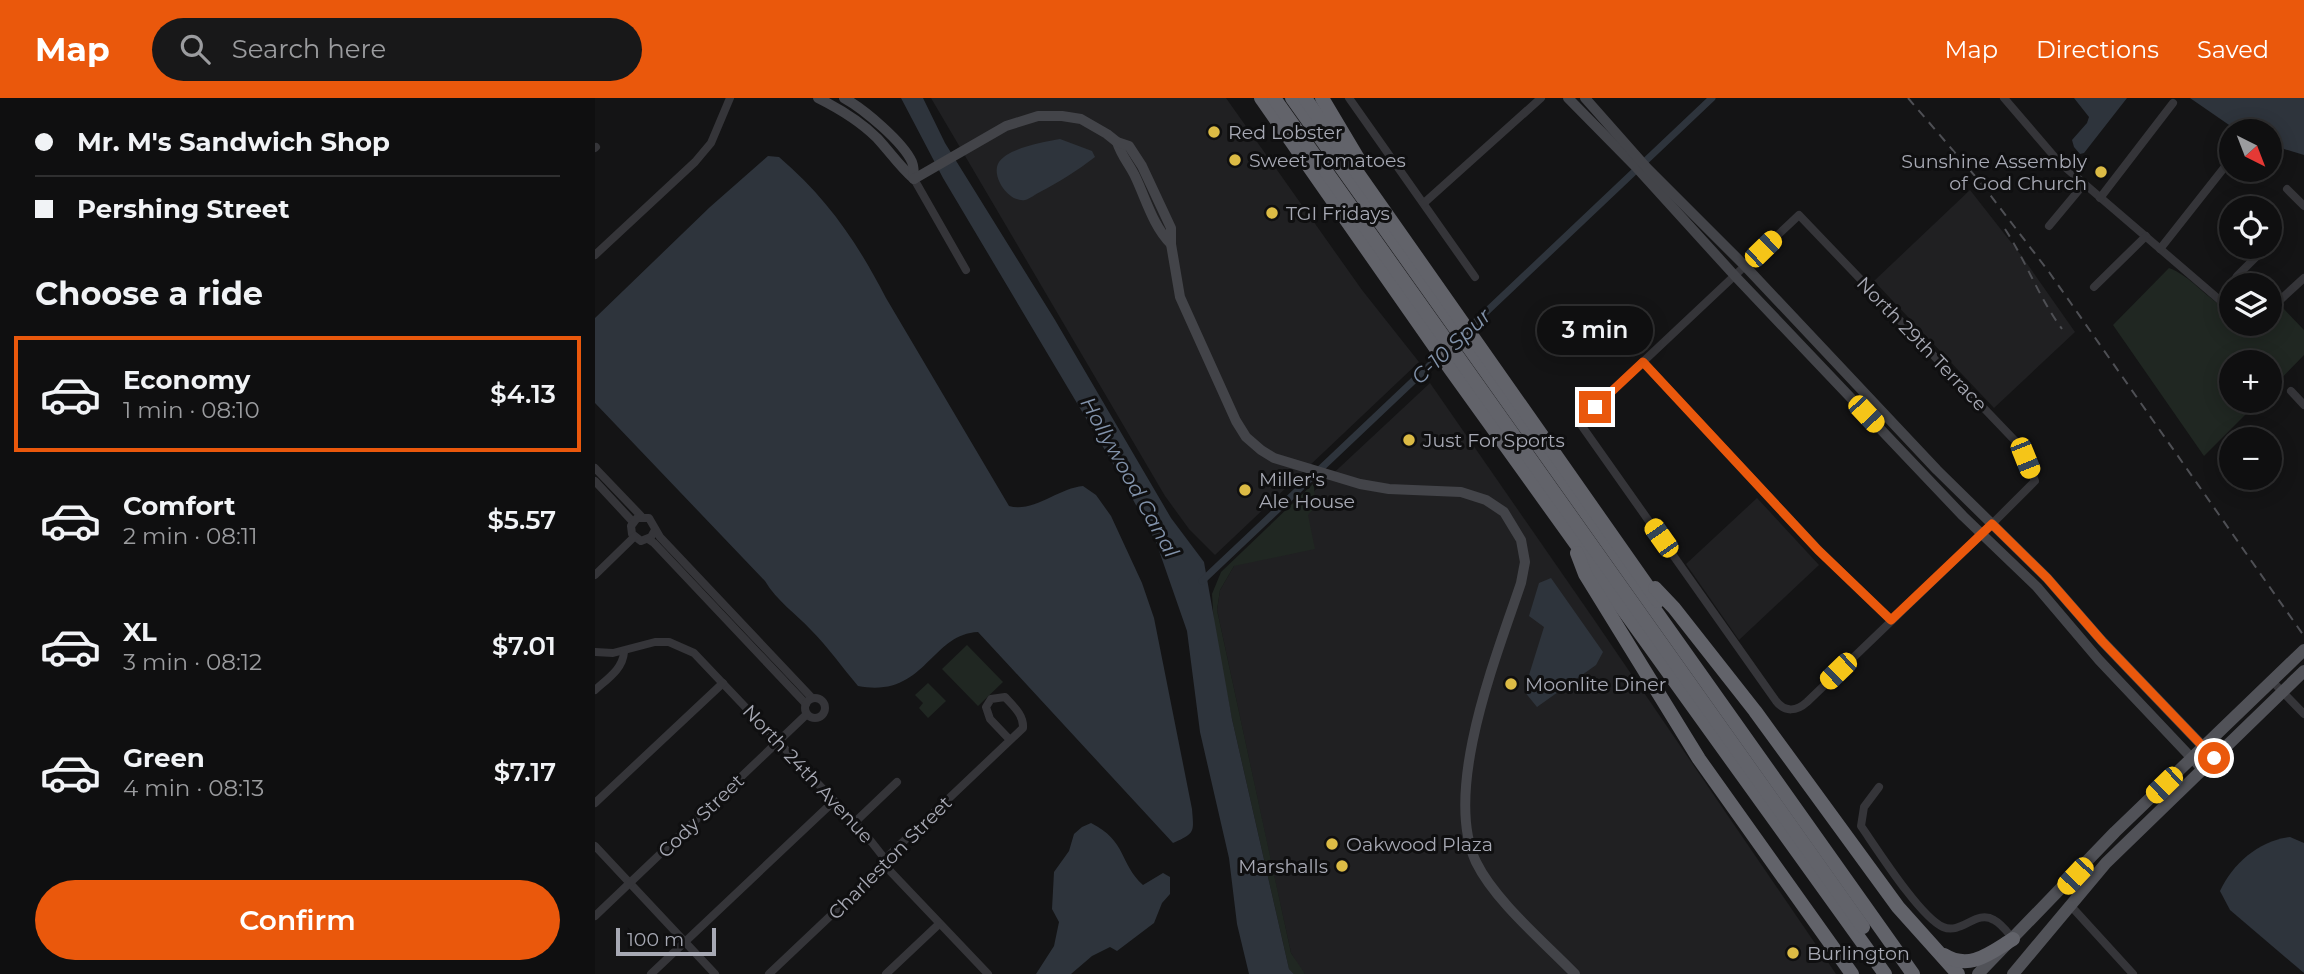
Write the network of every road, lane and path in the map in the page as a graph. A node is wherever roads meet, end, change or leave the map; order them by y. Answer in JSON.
{"nodes":[{"id":1,"x":730,"y":98,"type":"edge"},
{"id":2,"x":818,"y":98,"type":"edge"},
{"id":3,"x":844,"y":98,"type":"edge"},
{"id":4,"x":1253,"y":98,"type":"edge"},
{"id":5,"x":1261,"y":98,"type":"edge"},
{"id":6,"x":1274,"y":98,"type":"edge"},
{"id":7,"x":1292,"y":98,"type":"edge"},
{"id":8,"x":1305,"y":98,"type":"edge"},
{"id":9,"x":1322,"y":98,"type":"edge"},
{"id":10,"x":1349,"y":98,"type":"edge"},
{"id":11,"x":1541,"y":98,"type":"edge"},
{"id":12,"x":1568,"y":98,"type":"edge"},
{"id":13,"x":1585,"y":98,"type":"edge"},
{"id":14,"x":2004,"y":98,"type":"edge"},
{"id":15,"x":2173,"y":103,"type":"dead end"},
{"id":16,"x":1641,"y":167,"type":"junction"},
{"id":17,"x":2219,"y":174,"type":"edge"},
{"id":18,"x":1318,"y":177,"type":"junction"},
{"id":19,"x":914,"y":178,"type":"junction"},
{"id":20,"x":2084,"y":184,"type":"junction"},
{"id":21,"x":2287,"y":189,"type":"dead end"},
{"id":22,"x":2100,"y":198,"type":"junction"},
{"id":23,"x":1424,"y":203,"type":"junction"},
{"id":24,"x":2304,"y":206,"type":"edge"},
{"id":25,"x":2049,"y":226,"type":"dead end"},
{"id":26,"x":1397,"y":229,"type":"junction"},
{"id":27,"x":2146,"y":236,"type":"junction"},
{"id":28,"x":2160,"y":249,"type":"junction"},
{"id":29,"x":595,"y":255,"type":"edge"},
{"id":30,"x":2254,"y":259,"type":"edge"},
{"id":31,"x":1745,"y":266,"type":"junction"},
{"id":32,"x":966,"y":270,"type":"dead end"},
{"id":33,"x":2240,"y":273,"type":"edge"},
{"id":34,"x":1735,"y":276,"type":"junction"},
{"id":35,"x":1475,"y":277,"type":"dead end"},
{"id":36,"x":2304,"y":278,"type":"edge"},
{"id":37,"x":2094,"y":287,"type":"dead end"},
{"id":38,"x":2219,"y":299,"type":"edge"},
{"id":39,"x":2282,"y":299,"type":"edge"},
{"id":40,"x":1446,"y":329,"type":"junction"},
{"id":41,"x":1465,"y":356,"type":"junction"},
{"id":42,"x":1643,"y":362,"type":"junction"},
{"id":43,"x":2291,"y":391,"type":"dead end"},
{"id":44,"x":2304,"y":405,"type":"edge"},
{"id":45,"x":595,"y":468,"type":"edge"},
{"id":46,"x":595,"y":481,"type":"edge"},
{"id":47,"x":641,"y":516,"type":"junction"},
{"id":48,"x":632,"y":522,"type":"junction"},
{"id":49,"x":1992,"y":524,"type":"junction"},
{"id":50,"x":655,"y":530,"type":"junction"},
{"id":51,"x":1570,"y":535,"type":"junction"},
{"id":52,"x":1982,"y":536,"type":"junction"},
{"id":53,"x":634,"y":537,"type":"junction"},
{"id":54,"x":648,"y":540,"type":"junction"},
{"id":55,"x":1639,"y":572,"type":"junction"},
{"id":56,"x":595,"y":575,"type":"edge"},
{"id":57,"x":1891,"y":620,"type":"junction"},
{"id":58,"x":2304,"y":650,"type":"edge"},
{"id":59,"x":595,"y":652,"type":"edge"},
{"id":60,"x":624,"y":652,"type":"junction"},
{"id":61,"x":2304,"y":671,"type":"edge"},
{"id":62,"x":2272,"y":681,"type":"junction"},
{"id":63,"x":723,"y":682,"type":"junction"},
{"id":64,"x":595,"y":690,"type":"edge"},
{"id":65,"x":2282,"y":692,"type":"junction"},
{"id":66,"x":809,"y":701,"type":"junction"},
{"id":67,"x":807,"y":714,"type":"junction"},
{"id":68,"x":2304,"y":714,"type":"edge"},
{"id":69,"x":1010,"y":740,"type":"junction"},
{"id":70,"x":778,"y":742,"type":"junction"},
{"id":71,"x":2204,"y":747,"type":"junction"},
{"id":72,"x":2214,"y":758,"type":"junction"},
{"id":73,"x":2192,"y":759,"type":"junction"},
{"id":74,"x":2202,"y":769,"type":"junction"},
{"id":75,"x":897,"y":782,"type":"dead end"},
{"id":76,"x":1879,"y":787,"type":"dead end"},
{"id":77,"x":833,"y":802,"type":"junction"},
{"id":78,"x":595,"y":803,"type":"edge"},
{"id":79,"x":854,"y":823,"type":"junction"},
{"id":80,"x":595,"y":846,"type":"edge"},
{"id":81,"x":885,"y":859,"type":"junction"},
{"id":82,"x":630,"y":884,"type":"junction"},
{"id":83,"x":2070,"y":905,"type":"junction"},
{"id":84,"x":595,"y":916,"type":"edge"},
{"id":85,"x":939,"y":923,"type":"junction"},
{"id":86,"x":2013,"y":939,"type":"junction"},
{"id":87,"x":685,"y":943,"type":"junction"},
{"id":88,"x":1934,"y":948,"type":"junction"},
{"id":89,"x":651,"y":974,"type":"edge"},
{"id":90,"x":715,"y":974,"type":"edge"},
{"id":91,"x":769,"y":974,"type":"edge"},
{"id":92,"x":886,"y":974,"type":"edge"},
{"id":93,"x":988,"y":974,"type":"edge"},
{"id":94,"x":1575,"y":974,"type":"edge"},
{"id":95,"x":1853,"y":974,"type":"edge"},
{"id":96,"x":1885,"y":974,"type":"edge"},
{"id":97,"x":1896,"y":974,"type":"edge"},
{"id":98,"x":1913,"y":974,"type":"edge"},
{"id":99,"x":1923,"y":974,"type":"edge"},
{"id":100,"x":1958,"y":974,"type":"edge"},
{"id":101,"x":1978,"y":974,"type":"edge"},
{"id":102,"x":2013,"y":974,"type":"edge"},
{"id":103,"x":2133,"y":974,"type":"edge"}],
"edges":[{"from":1,"to":29,"type":"street"},
{"from":2,"to":19,"type":"street"},
{"from":3,"to":19,"type":"street"},
{"from":4,"to":18,"type":"highway"},
{"from":5,"to":18,"type":"highway"},
{"from":6,"to":40,"type":"highway"},
{"from":7,"to":40,"type":"highway"},
{"from":8,"to":26,"type":"highway"},
{"from":9,"to":26,"type":"highway"},
{"from":10,"to":23,"type":"street"},
{"from":11,"to":23,"type":"street"},
{"from":12,"to":16,"type":"street"},
{"from":13,"to":16,"type":"street"},
{"from":14,"to":20,"type":"street"},
{"from":15,"to":22,"type":"street"},
{"from":16,"to":31,"type":"street"},
{"from":16,"to":34,"type":"street"},
{"from":17,"to":28,"type":"street"},
{"from":18,"to":40,"type":"highway"},
{"from":19,"to":32,"type":"street"},
{"from":19,"to":94,"type":"street"},
{"from":20,"to":22,"type":"street"},
{"from":20,"to":25,"type":"street"},
{"from":21,"to":24,"type":"street"},
{"from":22,"to":27,"type":"street"},
{"from":23,"to":35,"type":"street"},
{"from":26,"to":40,"type":"highway"},
{"from":27,"to":28,"type":"street"},
{"from":27,"to":37,"type":"street"},
{"from":28,"to":38,"type":"street"},
{"from":30,"to":33,"type":"street"},
{"from":31,"to":34,"type":"street"},
{"from":31,"to":49,"type":"street"},
{"from":31,"to":49,"type":"street","name":"North 29th Terrace"},
{"from":34,"to":42,"type":"street"},
{"from":34,"to":52,"type":"street"},
{"from":36,"to":39,"type":"street"},
{"from":40,"to":41,"type":"highway"},
{"from":40,"to":41,"type":"highway"},
{"from":41,"to":51,"type":"highway"},
{"from":41,"to":55,"type":"highway"},
{"from":41,"to":97,"type":"highway"},
{"from":41,"to":98,"type":"highway"},
{"from":42,"to":57,"type":"street"},
{"from":42,"to":57,"type":"street"},
{"from":43,"to":44,"type":"street"},
{"from":45,"to":47,"type":"street"},
{"from":46,"to":48,"type":"street"},
{"from":47,"to":48,"type":"street"},
{"from":47,"to":50,"type":"street"},
{"from":48,"to":53,"type":"street"},
{"from":49,"to":52,"type":"street"},
{"from":49,"to":71,"type":"street"},
{"from":50,"to":54,"type":"street"},
{"from":50,"to":66,"type":"street"},
{"from":51,"to":95,"type":"highway"},
{"from":51,"to":96,"type":"highway"},
{"from":52,"to":57,"type":"street"},
{"from":52,"to":73,"type":"street"},
{"from":53,"to":54,"type":"street"},
{"from":53,"to":56,"type":"street"},
{"from":54,"to":66,"type":"street"},
{"from":55,"to":88,"type":"highway"},
{"from":55,"to":99,"type":"highway"},
{"from":58,"to":62,"type":"main road"},
{"from":59,"to":60,"type":"street","name":"North 24th Avenue"},
{"from":60,"to":63,"type":"street","name":"North 24th Avenue"},
{"from":60,"to":64,"type":"street"},
{"from":61,"to":65,"type":"main road"},
{"from":62,"to":65,"type":"street"},
{"from":62,"to":71,"type":"main road"},
{"from":63,"to":70,"type":"street","name":"North 24th Avenue"},
{"from":63,"to":78,"type":"street"},
{"from":65,"to":68,"type":"street"},
{"from":65,"to":72,"type":"main road"},
{"from":66,"to":67,"type":"street"},
{"from":66,"to":67,"type":"street"},
{"from":67,"to":70,"type":"street","name":"Cody Street"},
{"from":69,"to":69,"type":"street","name":"Charleston Street"},
{"from":69,"to":81,"type":"street","name":"Charleston Street"},
{"from":70,"to":77,"type":"street","name":"North 24th Avenue"},
{"from":70,"to":82,"type":"street","name":"Cody Street"},
{"from":71,"to":72,"type":"street"},
{"from":71,"to":73,"type":"main road"},
{"from":72,"to":74,"type":"main road"},
{"from":73,"to":74,"type":"street"},
{"from":73,"to":86,"type":"main road"},
{"from":74,"to":83,"type":"main road"},
{"from":75,"to":79,"type":"street"},
{"from":76,"to":86,"type":"street"},
{"from":77,"to":79,"type":"street","name":"North 24th Avenue"},
{"from":77,"to":87,"type":"street"},
{"from":79,"to":81,"type":"street","name":"North 24th Avenue"},
{"from":80,"to":82,"type":"street"},
{"from":81,"to":85,"type":"street","name":"North 24th Avenue"},
{"from":81,"to":91,"type":"street","name":"Charleston Street"},
{"from":82,"to":84,"type":"street","name":"Cody Street"},
{"from":82,"to":87,"type":"street"},
{"from":83,"to":102,"type":"main road"},
{"from":83,"to":103,"type":"street"},
{"from":85,"to":92,"type":"street"},
{"from":85,"to":93,"type":"street","name":"North 24th Avenue"},
{"from":86,"to":88,"type":"highway"},
{"from":86,"to":101,"type":"main road"},
{"from":87,"to":89,"type":"street"},
{"from":87,"to":90,"type":"street"},
{"from":88,"to":100,"type":"highway"}]}
